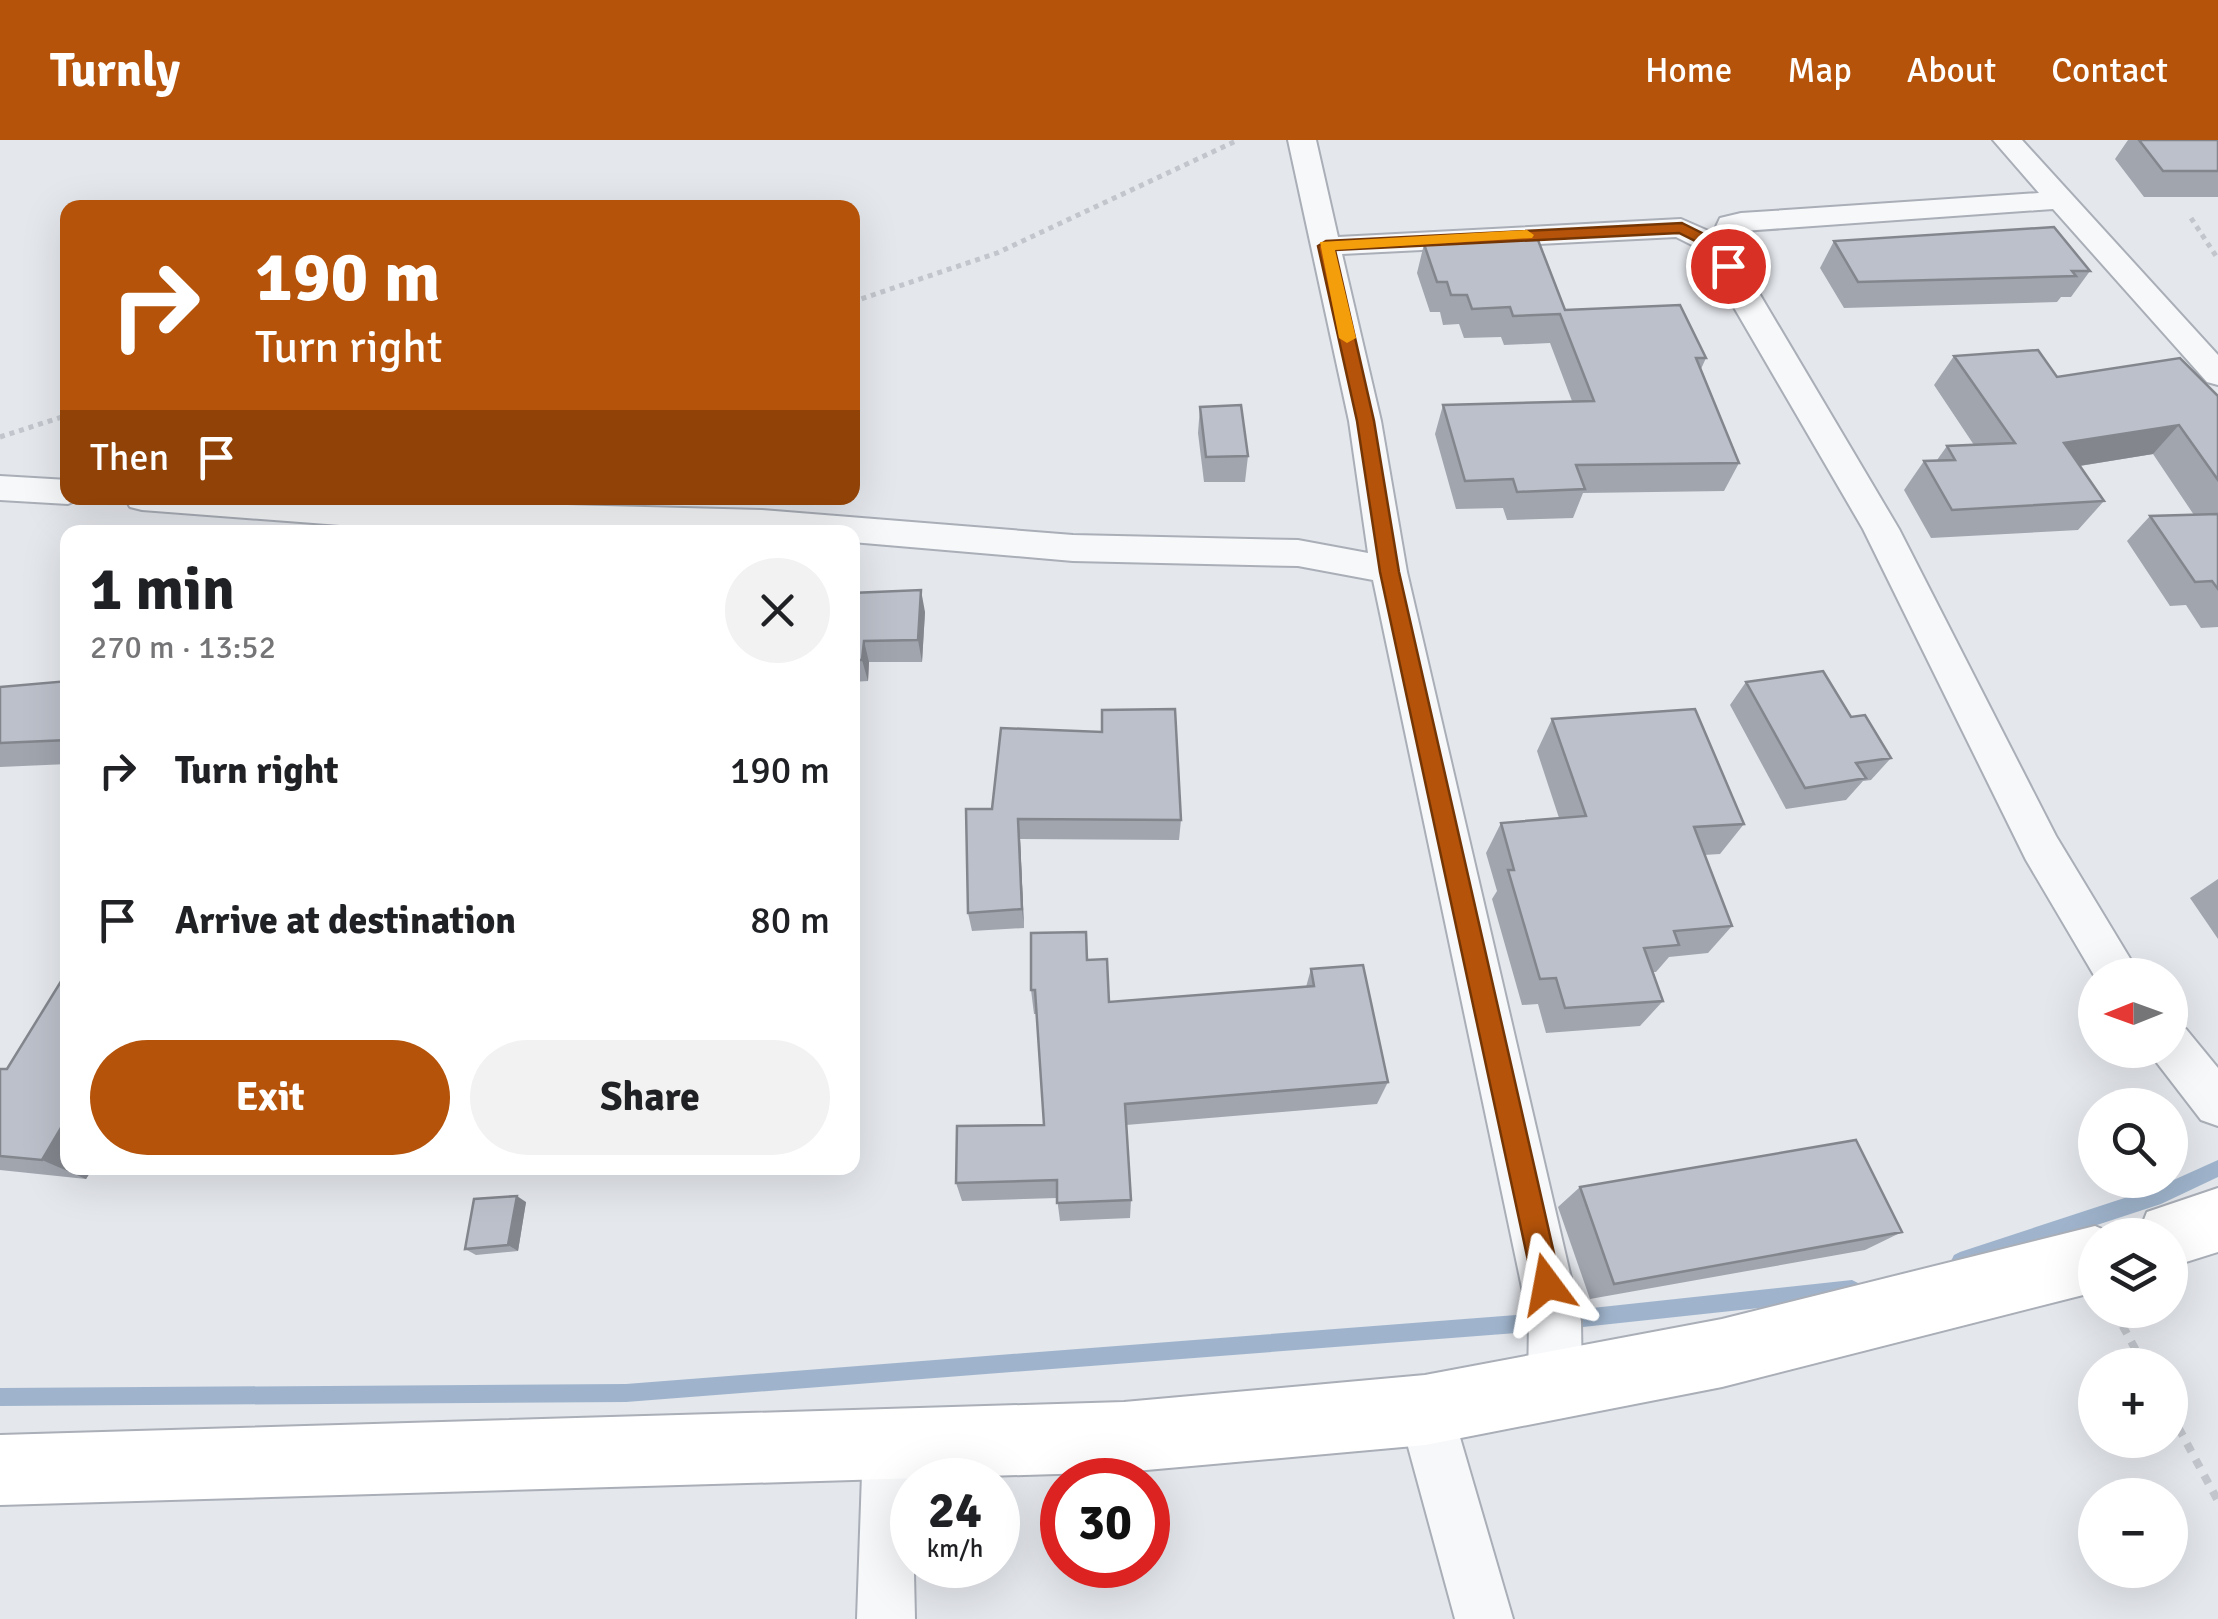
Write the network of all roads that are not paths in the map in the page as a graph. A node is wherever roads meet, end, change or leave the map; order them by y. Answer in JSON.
{"nodes":[{"id":1,"x":1302,"y":140,"type":"edge"},
{"id":2,"x":2007,"y":140,"type":"edge"},
{"id":3,"x":2059,"y":200,"type":"junction"},
{"id":4,"x":1730,"y":224,"type":"junction"},
{"id":5,"x":1682,"y":228,"type":"junction"},
{"id":6,"x":1326,"y":246,"type":"junction"},
{"id":7,"x":1728,"y":266,"type":"junction"},
{"id":8,"x":2212,"y":363,"type":"edge"},
{"id":9,"x":0,"y":488,"type":"edge"},
{"id":10,"x":60,"y":492,"type":"edge"},
{"id":11,"x":234,"y":505,"type":"edge"},
{"id":12,"x":798,"y":525,"type":"edge"},
{"id":13,"x":860,"y":530,"type":"edge"},
{"id":14,"x":1390,"y":572,"type":"junction"},
{"id":15,"x":2108,"y":958,"type":"edge"},
{"id":16,"x":2188,"y":1066,"type":"edge"},
{"id":17,"x":2218,"y":1104,"type":"edge"},
{"id":18,"x":2218,"y":1220,"type":"edge"},
{"id":19,"x":2188,"y":1229,"type":"edge"},
{"id":20,"x":2078,"y":1263,"type":"edge"},
{"id":21,"x":1555,"y":1386,"type":"junction"},
{"id":22,"x":1425,"y":1410,"type":"junction"},
{"id":23,"x":890,"y":1445,"type":"junction"},
{"id":24,"x":0,"y":1470,"type":"edge"},
{"id":25,"x":886,"y":1619,"type":"edge"},
{"id":26,"x":1484,"y":1619,"type":"edge"}],
"edges":[{"from":1,"to":6,"type":"street"},
{"from":2,"to":3,"type":"street"},
{"from":3,"to":4,"type":"street"},
{"from":3,"to":8,"type":"street"},
{"from":4,"to":5,"type":"street"},
{"from":4,"to":7,"type":"street"},
{"from":5,"to":6,"type":"street"},
{"from":5,"to":7,"type":"street"},
{"from":6,"to":14,"type":"street"},
{"from":7,"to":15,"type":"street"},
{"from":9,"to":10,"type":"street"},
{"from":11,"to":12,"type":"street"},
{"from":13,"to":14,"type":"street"},
{"from":14,"to":21,"type":"street"},
{"from":16,"to":17,"type":"street"},
{"from":18,"to":19,"type":"main road"},
{"from":20,"to":21,"type":"main road"},
{"from":21,"to":22,"type":"main road"},
{"from":22,"to":23,"type":"main road"},
{"from":22,"to":26,"type":"street"},
{"from":23,"to":24,"type":"main road"},
{"from":23,"to":25,"type":"street"}]}
